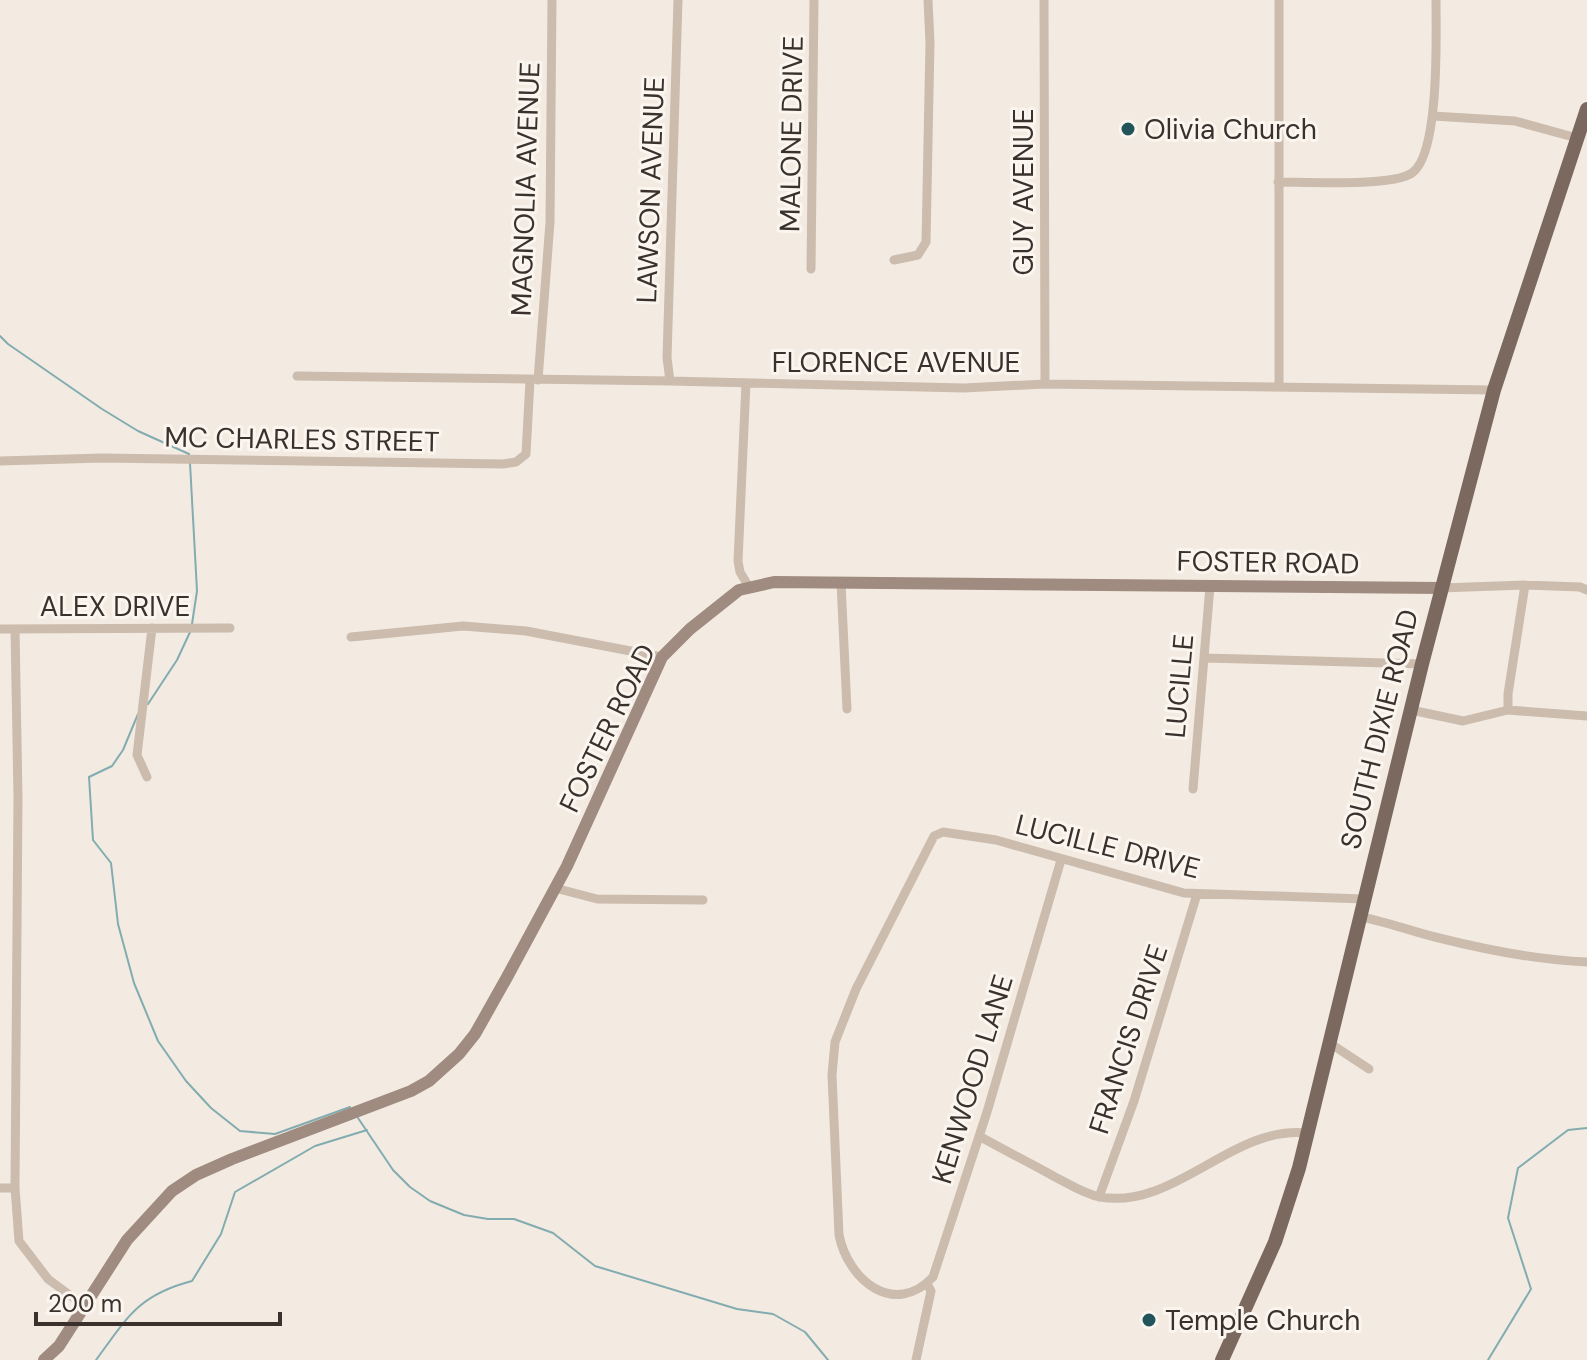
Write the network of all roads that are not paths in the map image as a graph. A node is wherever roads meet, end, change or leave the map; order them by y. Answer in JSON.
{"nodes":[{"id":1,"x":552,"y":0,"type":"edge"},
{"id":2,"x":678,"y":0,"type":"edge"},
{"id":3,"x":814,"y":0,"type":"edge"},
{"id":4,"x":928,"y":0,"type":"edge"},
{"id":5,"x":1044,"y":0,"type":"edge"},
{"id":6,"x":1279,"y":0,"type":"edge"},
{"id":7,"x":1436,"y":0,"type":"edge"},
{"id":8,"x":1587,"y":109,"type":"edge"},
{"id":9,"x":1433,"y":116,"type":"junction"},
{"id":10,"x":1577,"y":138,"type":"junction"},
{"id":11,"x":1278,"y":182,"type":"junction"},
{"id":12,"x":894,"y":260,"type":"dead end"},
{"id":13,"x":811,"y":269,"type":"dead end"},
{"id":14,"x":297,"y":376,"type":"dead end"},
{"id":15,"x":534,"y":380,"type":"junction"},
{"id":16,"x":670,"y":381,"type":"junction"},
{"id":17,"x":746,"y":383,"type":"junction"},
{"id":18,"x":1045,"y":384,"type":"junction"},
{"id":19,"x":1279,"y":387,"type":"junction"},
{"id":20,"x":1494,"y":390,"type":"junction"},
{"id":21,"x":0,"y":461,"type":"edge"},
{"id":22,"x":841,"y":583,"type":"junction"},
{"id":23,"x":1525,"y":585,"type":"junction"},
{"id":24,"x":1210,"y":586,"type":"junction"},
{"id":25,"x":749,"y":587,"type":"junction"},
{"id":26,"x":1585,"y":587,"type":"edge"},
{"id":27,"x":1441,"y":588,"type":"junction"},
{"id":28,"x":152,"y":628,"type":"junction"},
{"id":29,"x":230,"y":628,"type":"dead end"},
{"id":30,"x":0,"y":629,"type":"edge"},
{"id":31,"x":15,"y":629,"type":"junction"},
{"id":32,"x":351,"y":637,"type":"dead end"},
{"id":33,"x":662,"y":657,"type":"junction"},
{"id":34,"x":1204,"y":658,"type":"junction"},
{"id":35,"x":1422,"y":664,"type":"junction"},
{"id":36,"x":847,"y":709,"type":"dead end"},
{"id":37,"x":1411,"y":710,"type":"junction"},
{"id":38,"x":1508,"y":710,"type":"junction"},
{"id":39,"x":1587,"y":716,"type":"edge"},
{"id":40,"x":147,"y":777,"type":"dead end"},
{"id":41,"x":1193,"y":789,"type":"dead end"},
{"id":42,"x":1061,"y":860,"type":"junction"},
{"id":43,"x":555,"y":888,"type":"junction"},
{"id":44,"x":1197,"y":894,"type":"junction"},
{"id":45,"x":1364,"y":899,"type":"junction"},
{"id":46,"x":703,"y":900,"type":"dead end"},
{"id":47,"x":1361,"y":917,"type":"junction"},
{"id":48,"x":1587,"y":962,"type":"edge"},
{"id":49,"x":1331,"y":1044,"type":"junction"},
{"id":50,"x":1369,"y":1069,"type":"dead end"},
{"id":51,"x":1307,"y":1133,"type":"junction"},
{"id":52,"x":979,"y":1136,"type":"junction"},
{"id":53,"x":0,"y":1188,"type":"edge"},
{"id":54,"x":15,"y":1188,"type":"junction"},
{"id":55,"x":1099,"y":1197,"type":"junction"},
{"id":56,"x":927,"y":1284,"type":"junction"},
{"id":57,"x":83,"y":1305,"type":"junction"},
{"id":58,"x":44,"y":1360,"type":"edge"},
{"id":59,"x":916,"y":1360,"type":"edge"},
{"id":60,"x":1222,"y":1360,"type":"edge"}],
"edges":[{"from":1,"to":15,"type":"street","name":"MAGNOLIA AVENUE"},
{"from":2,"to":16,"type":"street","name":"LAWSON AVENUE"},
{"from":3,"to":13,"type":"street","name":"MALONE DRIVE"},
{"from":4,"to":12,"type":"street"},
{"from":5,"to":18,"type":"street","name":"GUY AVENUE"},
{"from":6,"to":11,"type":"street"},
{"from":7,"to":9,"type":"street"},
{"from":8,"to":10,"type":"main road","name":"SOUTH DIXIE ROAD"},
{"from":9,"to":10,"type":"street"},
{"from":9,"to":11,"type":"street"},
{"from":10,"to":20,"type":"main road","name":"SOUTH DIXIE ROAD"},
{"from":11,"to":19,"type":"street"},
{"from":14,"to":15,"type":"street","name":"FLORENCE AVENUE"},
{"from":15,"to":16,"type":"street","name":"FLORENCE AVENUE"},
{"from":15,"to":21,"type":"street","name":"MC CHARLES STREET"},
{"from":16,"to":17,"type":"street","name":"FLORENCE AVENUE"},
{"from":17,"to":18,"type":"street","name":"FLORENCE AVENUE"},
{"from":17,"to":25,"type":"street"},
{"from":18,"to":19,"type":"street","name":"FLORENCE AVENUE"},
{"from":19,"to":20,"type":"street","name":"FLORENCE AVENUE"},
{"from":20,"to":27,"type":"main road","name":"SOUTH DIXIE ROAD"},
{"from":22,"to":24,"type":"street","name":"FOSTER ROAD"},
{"from":22,"to":25,"type":"street","name":"FOSTER ROAD"},
{"from":22,"to":36,"type":"street"},
{"from":23,"to":26,"type":"street"},
{"from":23,"to":27,"type":"street"},
{"from":23,"to":38,"type":"street"},
{"from":24,"to":27,"type":"street","name":"FOSTER ROAD"},
{"from":24,"to":34,"type":"street","name":"LUCILLE"},
{"from":25,"to":33,"type":"street","name":"FOSTER ROAD"},
{"from":27,"to":35,"type":"main road","name":"SOUTH DIXIE ROAD"},
{"from":28,"to":29,"type":"street","name":"ALEX DRIVE"},
{"from":28,"to":31,"type":"street","name":"ALEX DRIVE"},
{"from":28,"to":40,"type":"street"},
{"from":30,"to":31,"type":"street","name":"ALEX DRIVE"},
{"from":31,"to":54,"type":"street"},
{"from":32,"to":33,"type":"street"},
{"from":33,"to":43,"type":"street","name":"FOSTER ROAD"},
{"from":34,"to":35,"type":"street"},
{"from":34,"to":41,"type":"street","name":"LUCILLE"},
{"from":35,"to":37,"type":"main road","name":"SOUTH DIXIE ROAD"},
{"from":37,"to":38,"type":"street"},
{"from":37,"to":45,"type":"main road","name":"SOUTH DIXIE ROAD"},
{"from":38,"to":39,"type":"street"},
{"from":42,"to":44,"type":"street","name":"LUCILLE DRIVE"},
{"from":42,"to":52,"type":"street","name":"KENWOOD LANE"},
{"from":42,"to":56,"type":"street","name":"LUCILLE DRIVE"},
{"from":43,"to":46,"type":"street"},
{"from":43,"to":57,"type":"street","name":"FOSTER ROAD"},
{"from":44,"to":45,"type":"street","name":"LUCILLE DRIVE"},
{"from":44,"to":55,"type":"street","name":"FRANCIS DRIVE"},
{"from":45,"to":47,"type":"main road","name":"SOUTH DIXIE ROAD"},
{"from":47,"to":48,"type":"street"},
{"from":47,"to":49,"type":"main road","name":"SOUTH DIXIE ROAD"},
{"from":49,"to":50,"type":"street"},
{"from":49,"to":51,"type":"main road","name":"SOUTH DIXIE ROAD"},
{"from":51,"to":55,"type":"street"},
{"from":51,"to":60,"type":"main road","name":"SOUTH DIXIE ROAD"},
{"from":52,"to":55,"type":"street"},
{"from":52,"to":56,"type":"street","name":"KENWOOD LANE"},
{"from":53,"to":54,"type":"street"},
{"from":54,"to":57,"type":"street"},
{"from":56,"to":59,"type":"street","name":"KENWOOD LANE"},
{"from":57,"to":58,"type":"street","name":"FOSTER ROAD"}]}
